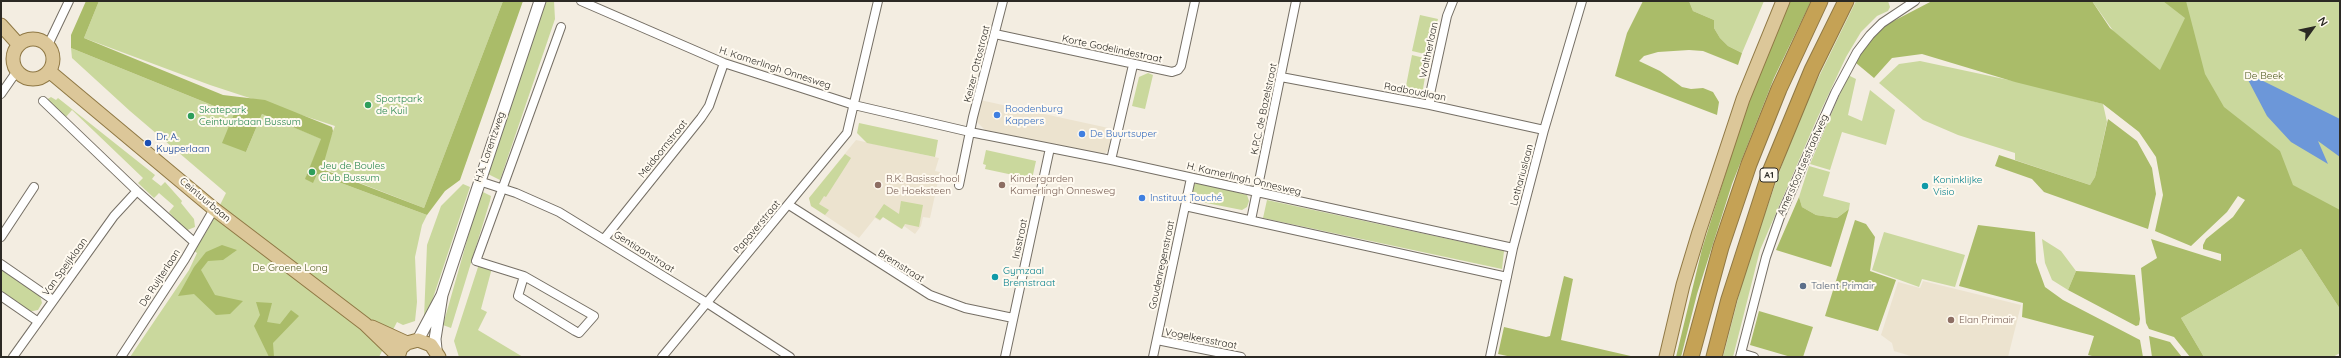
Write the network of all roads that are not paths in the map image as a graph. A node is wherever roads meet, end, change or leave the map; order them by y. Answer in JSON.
{"nodes":[{"id":1,"x":69,"y":1,"type":"edge"},
{"id":2,"x":540,"y":1,"type":"edge"},
{"id":3,"x":581,"y":1,"type":"edge"},
{"id":4,"x":878,"y":1,"type":"edge"},
{"id":5,"x":1003,"y":1,"type":"edge"},
{"id":6,"x":1195,"y":1,"type":"edge"},
{"id":7,"x":1296,"y":1,"type":"edge"},
{"id":8,"x":1453,"y":1,"type":"edge"},
{"id":9,"x":1582,"y":1,"type":"edge"},
{"id":10,"x":1783,"y":1,"type":"edge"},
{"id":11,"x":1820,"y":1,"type":"edge"},
{"id":12,"x":1846,"y":1,"type":"edge"},
{"id":13,"x":1914,"y":1,"type":"edge"},
{"id":14,"x":1,"y":25,"type":"edge"},
{"id":15,"x":561,"y":27,"type":"dead end"},
{"id":16,"x":995,"y":34,"type":"junction"},
{"id":17,"x":19,"y":45,"type":"junction"},
{"id":18,"x":48,"y":45,"type":"junction"},
{"id":19,"x":724,"y":63,"type":"junction"},
{"id":20,"x":1133,"y":65,"type":"junction"},
{"id":21,"x":17,"y":71,"type":"junction"},
{"id":22,"x":49,"y":72,"type":"junction"},
{"id":23,"x":1282,"y":77,"type":"junction"},
{"id":24,"x":1,"y":94,"type":"edge"},
{"id":25,"x":43,"y":101,"type":"dead end"},
{"id":26,"x":854,"y":105,"type":"junction"},
{"id":27,"x":1430,"y":105,"type":"junction"},
{"id":28,"x":1544,"y":130,"type":"junction"},
{"id":29,"x":970,"y":132,"type":"junction"},
{"id":30,"x":1050,"y":148,"type":"junction"},
{"id":31,"x":1111,"y":160,"type":"junction"},
{"id":32,"x":1190,"y":178,"type":"junction"},
{"id":33,"x":479,"y":181,"type":"junction"},
{"id":34,"x":959,"y":185,"type":"dead end"},
{"id":35,"x":34,"y":187,"type":"dead end"},
{"id":36,"x":503,"y":188,"type":"junction"},
{"id":37,"x":137,"y":191,"type":"junction"},
{"id":38,"x":1257,"y":193,"type":"junction"},
{"id":39,"x":789,"y":205,"type":"junction"},
{"id":40,"x":1185,"y":206,"type":"junction"},
{"id":41,"x":214,"y":209,"type":"junction"},
{"id":42,"x":1251,"y":220,"type":"junction"},
{"id":43,"x":1,"y":237,"type":"edge"},
{"id":44,"x":604,"y":239,"type":"junction"},
{"id":45,"x":194,"y":242,"type":"junction"},
{"id":46,"x":1513,"y":248,"type":"junction"},
{"id":47,"x":1,"y":264,"type":"edge"},
{"id":48,"x":524,"y":276,"type":"junction"},
{"id":49,"x":1507,"y":277,"type":"junction"},
{"id":50,"x":442,"y":295,"type":"junction"},
{"id":51,"x":1,"y":296,"type":"edge"},
{"id":52,"x":53,"y":300,"type":"junction"},
{"id":53,"x":707,"y":302,"type":"junction"},
{"id":54,"x":1013,"y":318,"type":"junction"},
{"id":55,"x":37,"y":321,"type":"junction"},
{"id":56,"x":365,"y":324,"type":"junction"},
{"id":57,"x":1157,"y":340,"type":"junction"},
{"id":58,"x":413,"y":342,"type":"junction"},
{"id":59,"x":437,"y":353,"type":"edge"},
{"id":60,"x":1740,"y":355,"type":"edge"},
{"id":61,"x":398,"y":356,"type":"edge"},
{"id":62,"x":14,"y":357,"type":"edge"},
{"id":63,"x":121,"y":357,"type":"edge"},
{"id":64,"x":662,"y":357,"type":"edge"},
{"id":65,"x":790,"y":357,"type":"edge"},
{"id":66,"x":1005,"y":357,"type":"edge"},
{"id":67,"x":1153,"y":357,"type":"edge"},
{"id":68,"x":1241,"y":357,"type":"edge"},
{"id":69,"x":1490,"y":357,"type":"edge"},
{"id":70,"x":1666,"y":357,"type":"edge"},
{"id":71,"x":1691,"y":357,"type":"edge"},
{"id":72,"x":1714,"y":357,"type":"edge"},
{"id":73,"x":1754,"y":357,"type":"edge"}],
"edges":[{"from":1,"to":18,"type":"street"},
{"from":2,"to":33,"type":"street","name":"H.A. Lorentzweg"},
{"from":3,"to":19,"type":"street","name":"H. Kamerlingh Onnesweg"},
{"from":4,"to":26,"type":"street","name":"Papaverstraat"},
{"from":5,"to":16,"type":"street","name":"Keizer Ottostraat"},
{"from":6,"to":20,"type":"street","name":"Korte Godelindestraat"},
{"from":7,"to":23,"type":"street","name":"K.P.C. de Bazelstraat"},
{"from":8,"to":27,"type":"street","name":"Waltherlaan"},
{"from":9,"to":28,"type":"street","name":"Lothariuslaan"},
{"from":10,"to":70,"type":"main road"},
{"from":11,"to":71,"type":"highway","number":"A1"},
{"from":12,"to":72,"type":"highway","number":"A1"},
{"from":13,"to":60,"type":"street","name":"Amersfoortsestraatweg"},
{"from":14,"to":17,"type":"main road"},
{"from":15,"to":36,"type":"street"},
{"from":16,"to":20,"type":"street","name":"Korte Godelindestraat"},
{"from":16,"to":29,"type":"street","name":"Keizer Ottostraat"},
{"from":17,"to":18,"type":"main road"},
{"from":17,"to":21,"type":"main road"},
{"from":18,"to":22,"type":"main road"},
{"from":19,"to":26,"type":"street","name":"H. Kamerlingh Onnesweg"},
{"from":19,"to":44,"type":"street","name":"Meidoornstraat"},
{"from":20,"to":31,"type":"street"},
{"from":21,"to":22,"type":"main road"},
{"from":21,"to":24,"type":"street"},
{"from":22,"to":41,"type":"main road","name":"Ceintuurbaan"},
{"from":23,"to":27,"type":"street","name":"Radboudlaan"},
{"from":23,"to":38,"type":"street","name":"K.P.C. de Bazelstraat"},
{"from":25,"to":37,"type":"street"},
{"from":26,"to":29,"type":"street","name":"H. Kamerlingh Onnesweg"},
{"from":26,"to":39,"type":"street","name":"Papaverstraat"},
{"from":27,"to":28,"type":"street","name":"Radboudlaan"},
{"from":28,"to":46,"type":"street","name":"Lothariuslaan"},
{"from":29,"to":30,"type":"street","name":"H. Kamerlingh Onnesweg"},
{"from":29,"to":34,"type":"street"},
{"from":30,"to":31,"type":"street","name":"H. Kamerlingh Onnesweg"},
{"from":30,"to":54,"type":"street","name":"Irisstraat"},
{"from":31,"to":32,"type":"street","name":"H. Kamerlingh Onnesweg"},
{"from":32,"to":38,"type":"street","name":"H. Kamerlingh Onnesweg"},
{"from":32,"to":40,"type":"street","name":"Goudenregenstraat"},
{"from":33,"to":36,"type":"street","name":"Gentiaanstraat"},
{"from":33,"to":50,"type":"street","name":"H.A. Lorentzweg"},
{"from":35,"to":43,"type":"street"},
{"from":36,"to":44,"type":"street","name":"Gentiaanstraat"},
{"from":36,"to":48,"type":"street"},
{"from":37,"to":45,"type":"street"},
{"from":37,"to":52,"type":"street","name":"Van Speijklaan"},
{"from":38,"to":42,"type":"street","name":"K.P.C. de Bazelstraat"},
{"from":38,"to":46,"type":"street","name":"H. Kamerlingh Onnesweg"},
{"from":39,"to":53,"type":"street","name":"Papaverstraat"},
{"from":39,"to":54,"type":"street","name":"Bremstraat"},
{"from":40,"to":42,"type":"street"},
{"from":40,"to":57,"type":"street","name":"Goudenregenstraat"},
{"from":41,"to":45,"type":"street","name":"De Ruijterlaan"},
{"from":41,"to":56,"type":"main road","name":"Ceintuurbaan"},
{"from":42,"to":49,"type":"street"},
{"from":44,"to":53,"type":"street","name":"Gentiaanstraat"},
{"from":45,"to":63,"type":"street","name":"De Ruijterlaan"},
{"from":46,"to":49,"type":"street","name":"Lothariuslaan"},
{"from":47,"to":52,"type":"street"},
{"from":48,"to":48,"type":"street"},
{"from":49,"to":69,"type":"street","name":"Lothariuslaan"},
{"from":50,"to":58,"type":"street","name":"H.A. Lorentzweg"},
{"from":50,"to":59,"type":"street","name":"H.A. Lorentzweg"},
{"from":51,"to":55,"type":"street"},
{"from":52,"to":55,"type":"street","name":"Van Speijklaan"},
{"from":53,"to":64,"type":"street","name":"Papaverstraat"},
{"from":53,"to":65,"type":"street","name":"Gentiaanstraat"},
{"from":54,"to":66,"type":"street","name":"Irisstraat"},
{"from":55,"to":62,"type":"street","name":"Van Speijklaan"},
{"from":56,"to":58,"type":"main road","name":"Ceintuurbaan"},
{"from":56,"to":61,"type":"main road","name":"Ceintuurbaan"},
{"from":57,"to":67,"type":"street","name":"Goudenregenstraat"},
{"from":57,"to":68,"type":"street","name":"Vogelkersstraat"},
{"from":58,"to":59,"type":"main road","name":"Ceintuurbaan"},
{"from":58,"to":61,"type":"main road"},
{"from":60,"to":73,"type":"street"}]}
